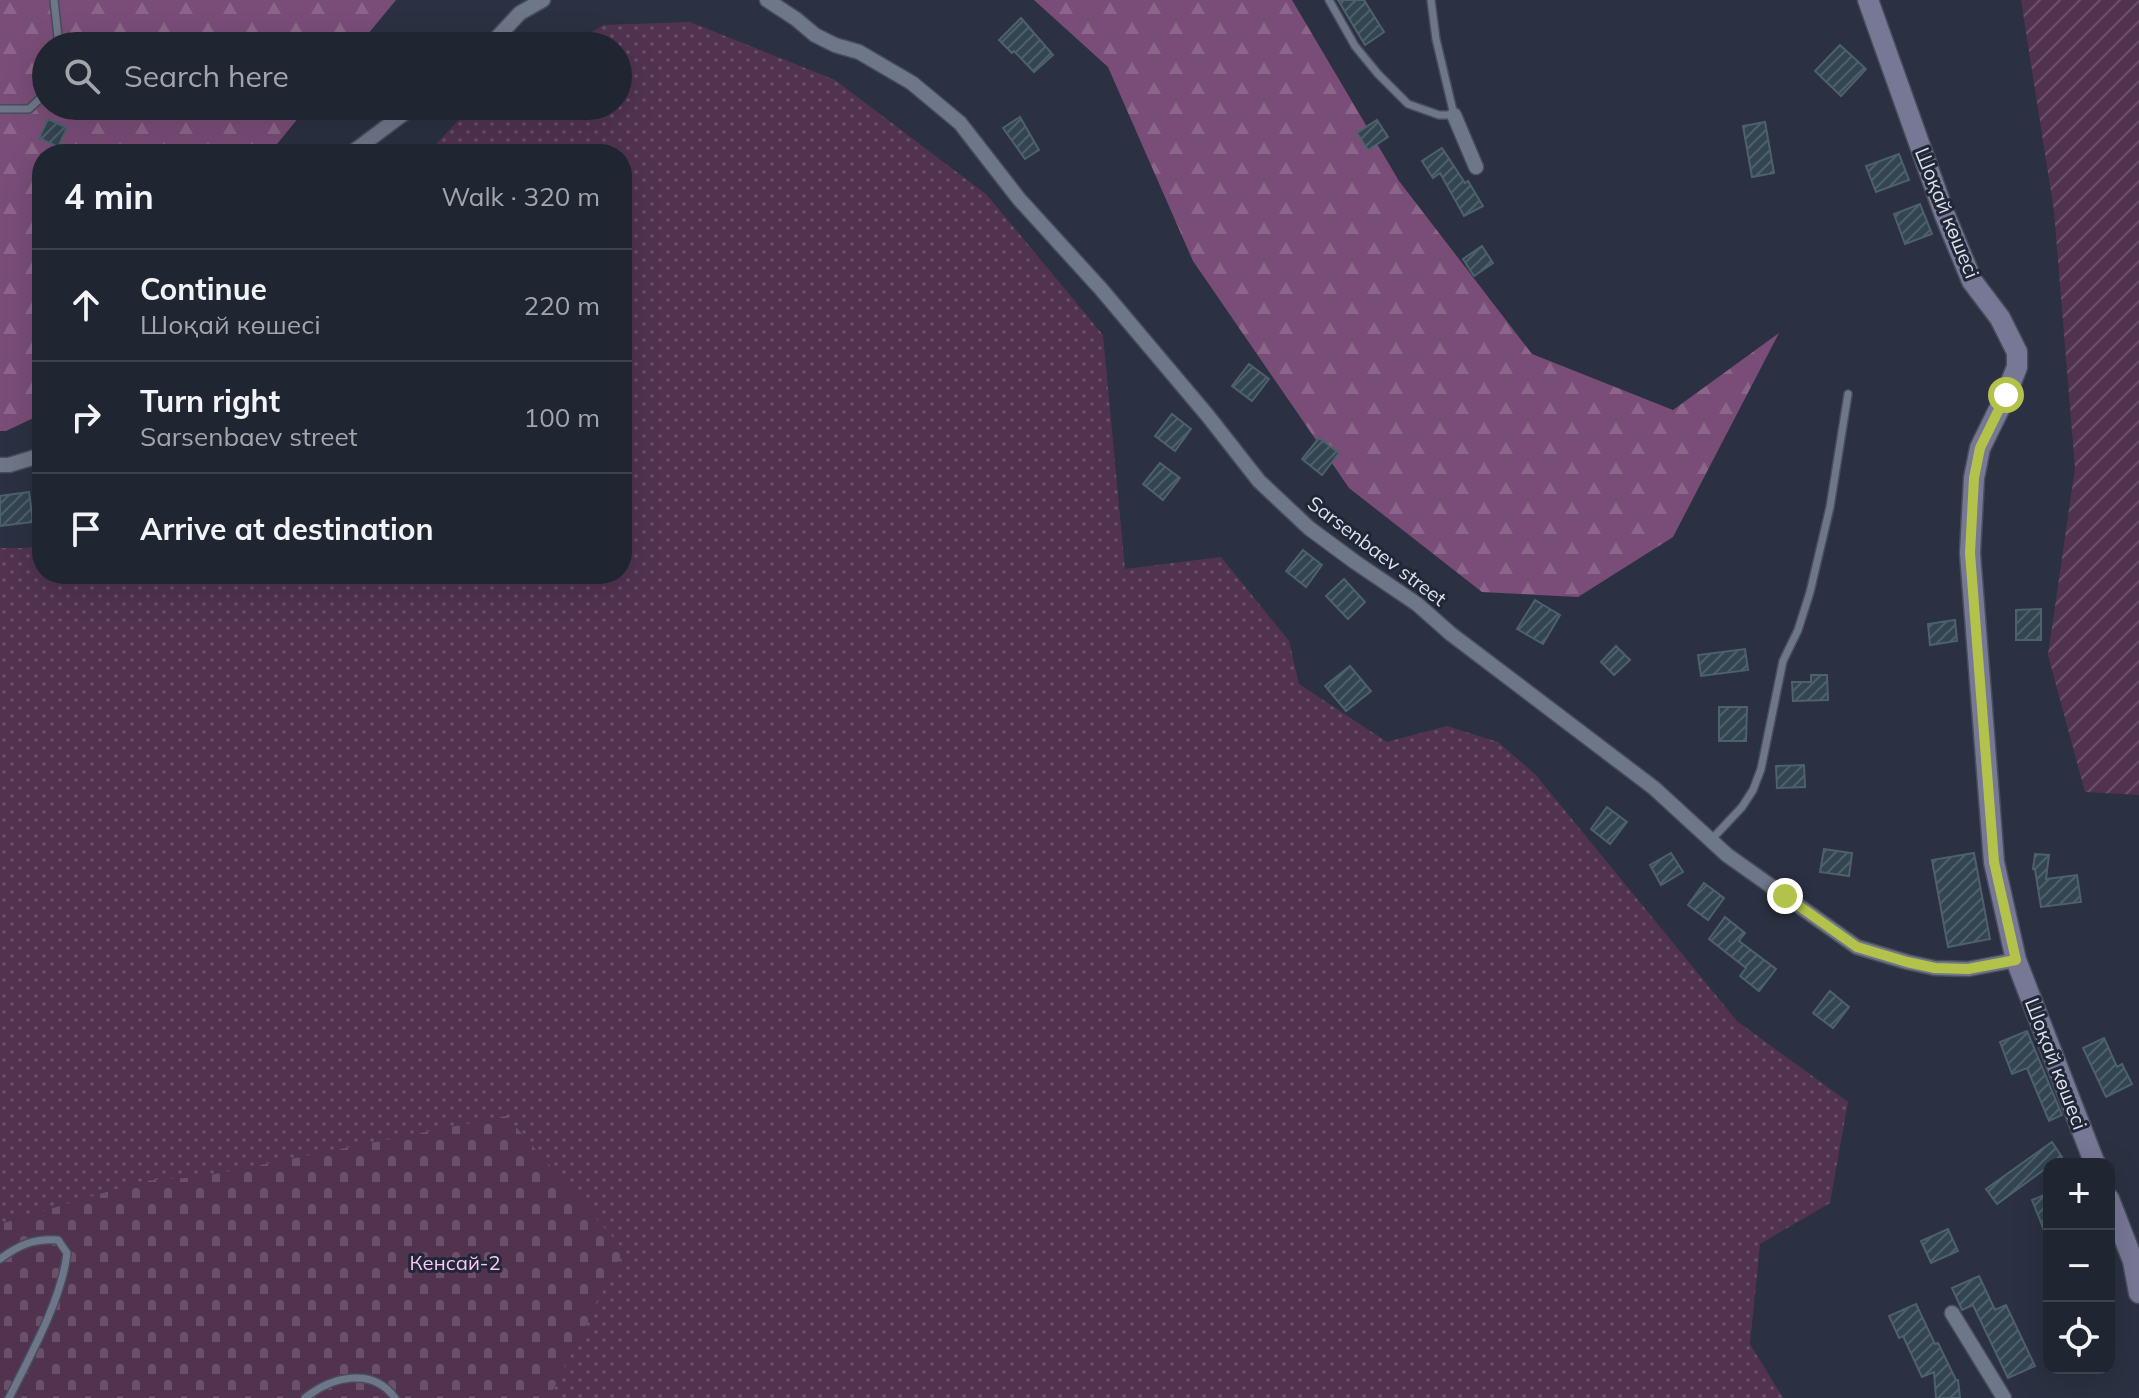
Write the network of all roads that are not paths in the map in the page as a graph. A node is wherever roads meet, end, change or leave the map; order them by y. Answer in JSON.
{"nodes":[{"id":1,"x":54,"y":0,"type":"edge"},
{"id":2,"x":543,"y":0,"type":"edge"},
{"id":3,"x":767,"y":0,"type":"edge"},
{"id":4,"x":1329,"y":0,"type":"edge"},
{"id":5,"x":1431,"y":0,"type":"edge"},
{"id":6,"x":1870,"y":2,"type":"edge"},
{"id":7,"x":57,"y":32,"type":"edge"},
{"id":8,"x":502,"y":32,"type":"edge"},
{"id":9,"x":32,"y":106,"type":"edge"},
{"id":10,"x":0,"y":109,"type":"edge"},
{"id":11,"x":1454,"y":115,"type":"junction"},
{"id":12,"x":395,"y":120,"type":"edge"},
{"id":13,"x":363,"y":144,"type":"edge"},
{"id":14,"x":1476,"y":167,"type":"dead end"},
{"id":15,"x":1848,"y":394,"type":"dead end"},
{"id":16,"x":32,"y":458,"type":"edge"},
{"id":17,"x":0,"y":465,"type":"edge"},
{"id":18,"x":1711,"y":840,"type":"junction"},
{"id":19,"x":2016,"y":960,"type":"junction"},
{"id":20,"x":2093,"y":1158,"type":"edge"},
{"id":21,"x":2115,"y":1214,"type":"edge"},
{"id":22,"x":0,"y":1259,"type":"edge"},
{"id":23,"x":2139,"y":1293,"type":"edge"},
{"id":24,"x":1952,"y":1313,"type":"dead end"},
{"id":25,"x":9,"y":1398,"type":"edge"},
{"id":26,"x":305,"y":1398,"type":"edge"},
{"id":27,"x":395,"y":1398,"type":"edge"},
{"id":28,"x":2004,"y":1398,"type":"edge"}],
"edges":[{"from":1,"to":7,"type":"lane"},
{"from":2,"to":8,"type":"street"},
{"from":3,"to":18,"type":"street","name":"Sarsenbaev street"},
{"from":4,"to":11,"type":"lane"},
{"from":5,"to":11,"type":"lane"},
{"from":6,"to":19,"type":"street","name":"Шоқай көшесі"},
{"from":9,"to":10,"type":"lane"},
{"from":11,"to":14,"type":"street"},
{"from":12,"to":13,"type":"street"},
{"from":15,"to":18,"type":"lane"},
{"from":16,"to":17,"type":"street"},
{"from":18,"to":19,"type":"street","name":"Sarsenbaev street"},
{"from":19,"to":20,"type":"street","name":"Шоқай көшесі"},
{"from":21,"to":23,"type":"street"},
{"from":22,"to":25,"type":"lane"},
{"from":24,"to":28,"type":"street"},
{"from":26,"to":27,"type":"lane"}]}
